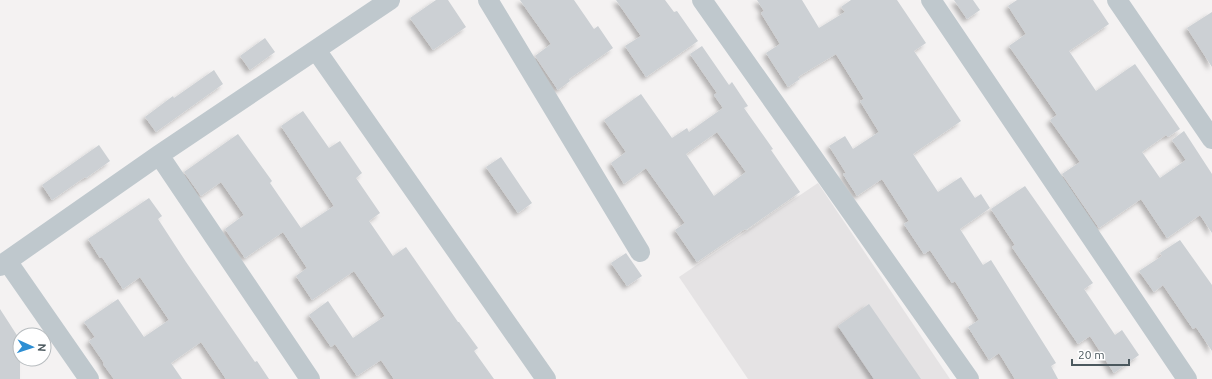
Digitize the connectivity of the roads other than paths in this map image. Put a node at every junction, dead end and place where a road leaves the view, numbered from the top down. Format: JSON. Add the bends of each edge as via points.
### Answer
{"nodes":[{"id":1,"x":390,"y":0,"type":"edge"},
{"id":2,"x":488,"y":0,"type":"edge"},
{"id":3,"x":702,"y":0,"type":"edge"},
{"id":4,"x":931,"y":0,"type":"edge"},
{"id":5,"x":1117,"y":0,"type":"edge"},
{"id":6,"x":316,"y":50,"type":"junction"},
{"id":7,"x":1212,"y":139,"type":"edge"},
{"id":8,"x":159,"y":155,"type":"junction"},
{"id":9,"x":640,"y":252,"type":"dead end"},
{"id":10,"x":4,"y":264,"type":"edge"},
{"id":11,"x":89,"y":379,"type":"edge"},
{"id":12,"x":310,"y":379,"type":"edge"},
{"id":13,"x":546,"y":379,"type":"edge"},
{"id":14,"x":969,"y":379,"type":"edge"},
{"id":15,"x":1187,"y":379,"type":"edge"}],
"edges":[{"from":1,"to":6,"type":"street"},
{"from":2,"to":9,"type":"street"},
{"from":3,"to":14,"type":"street"},
{"from":4,"to":15,"type":"street"},
{"from":5,"to":7,"type":"street"},
{"from":6,"to":8,"type":"street"},
{"from":6,"to":13,"type":"street"},
{"from":8,"to":10,"type":"street"},
{"from":8,"to":12,"type":"street"},
{"from":10,"to":11,"type":"street"}]}
